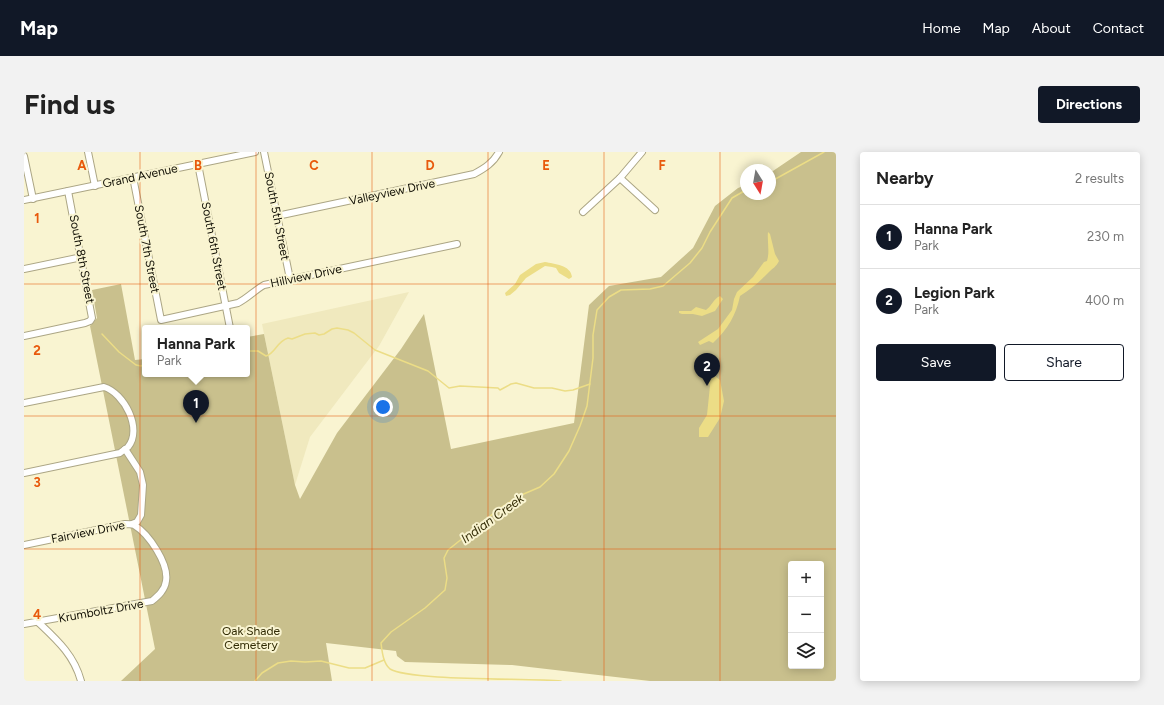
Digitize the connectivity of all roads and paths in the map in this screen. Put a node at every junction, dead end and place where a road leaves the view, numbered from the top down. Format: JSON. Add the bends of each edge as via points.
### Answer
{"nodes":[{"id":1,"x":88,"y":152,"type":"edge"},
{"id":2,"x":255,"y":152,"type":"edge"},
{"id":3,"x":264,"y":152,"type":"edge"},
{"id":4,"x":499,"y":152,"type":"edge"},
{"id":5,"x":642,"y":152,"type":"edge"},
{"id":6,"x":24,"y":156,"type":"edge"},
{"id":7,"x":198,"y":164,"type":"junction"},
{"id":8,"x":133,"y":177,"type":"junction"},
{"id":9,"x":620,"y":178,"type":"junction"},
{"id":10,"x":94,"y":186,"type":"junction"},
{"id":11,"x":68,"y":191,"type":"junction"},
{"id":12,"x":33,"y":199,"type":"junction"},
{"id":13,"x":24,"y":200,"type":"edge"},
{"id":14,"x":655,"y":210,"type":"dead end"},
{"id":15,"x":583,"y":212,"type":"dead end"},
{"id":16,"x":277,"y":216,"type":"junction"},
{"id":17,"x":457,"y":244,"type":"dead end"},
{"id":18,"x":82,"y":258,"type":"junction"},
{"id":19,"x":24,"y":269,"type":"edge"},
{"id":20,"x":290,"y":279,"type":"junction"},
{"id":21,"x":226,"y":306,"type":"junction"},
{"id":22,"x":161,"y":320,"type":"joint"},
{"id":23,"x":229,"y":325,"type":"edge"},
{"id":24,"x":24,"y":336,"type":"edge"},
{"id":25,"x":24,"y":403,"type":"edge"},
{"id":26,"x":125,"y":449,"type":"junction"},
{"id":27,"x":24,"y":473,"type":"edge"},
{"id":28,"x":132,"y":524,"type":"junction"},
{"id":29,"x":24,"y":545,"type":"edge"},
{"id":30,"x":160,"y":557,"type":"joint"},
{"id":31,"x":38,"y":622,"type":"junction"},
{"id":32,"x":24,"y":624,"type":"edge"},
{"id":33,"x":81,"y":681,"type":"edge"}],
"edges":[{"from":1,"to":10,"type":"street"},
{"from":2,"to":7,"type":"street","name":"Grand Avenue"},
{"from":3,"to":16,"type":"street","name":"South 5th Street"},
{"from":4,"to":16,"type":"street","name":"Valleyview Drive","via":[[494,161],[474,174]]},
{"from":5,"to":9,"type":"street"},
{"from":6,"to":12,"type":"street"},
{"from":7,"to":8,"type":"street","name":"Grand Avenue"},
{"from":7,"to":21,"type":"street","name":"South 6th Street"},
{"from":8,"to":10,"type":"street","name":"Grand Avenue"},
{"from":8,"to":22,"type":"street","name":"South 7th Street"},
{"from":9,"to":14,"type":"street"},
{"from":9,"to":15,"type":"street"},
{"from":10,"to":11,"type":"street","name":"Grand Avenue"},
{"from":11,"to":12,"type":"street","name":"Grand Avenue"},
{"from":11,"to":18,"type":"street","name":"South 8th Street"},
{"from":12,"to":13,"type":"street","name":"Grand Avenue"},
{"from":16,"to":20,"type":"street","name":"South 5th Street"},
{"from":17,"to":20,"type":"street","name":"Hillview Drive"},
{"from":18,"to":19,"type":"street"},
{"from":18,"to":24,"type":"street","name":"South 8th Street","via":[[92,312],[90,321]]},
{"from":20,"to":21,"type":"street","name":"Hillview Drive","via":[[264,285],[238,303]]},
{"from":21,"to":22,"type":"street","name":"Hillview Drive"},
{"from":21,"to":23,"type":"street","name":"South 6th Street"},
{"from":25,"to":26,"type":"street","via":[[104,387],[123,401],[131,418],[133,434]]},
{"from":26,"to":27,"type":"street","via":[[120,453]]},
{"from":26,"to":28,"type":"street","via":[[140,472],[143,485],[141,515],[137,522]]},
{"from":28,"to":29,"type":"street","name":"Fairview Drive"},
{"from":28,"to":30,"type":"street","name":"Fairview Drive","via":[[145,535]]},
{"from":30,"to":31,"type":"street","name":"Krumboltz Drive","via":[[166,571],[166,581],[152,601]]},
{"from":31,"to":32,"type":"street","name":"Krumboltz Drive"},
{"from":31,"to":33,"type":"street","via":[[74,661]]}]}
